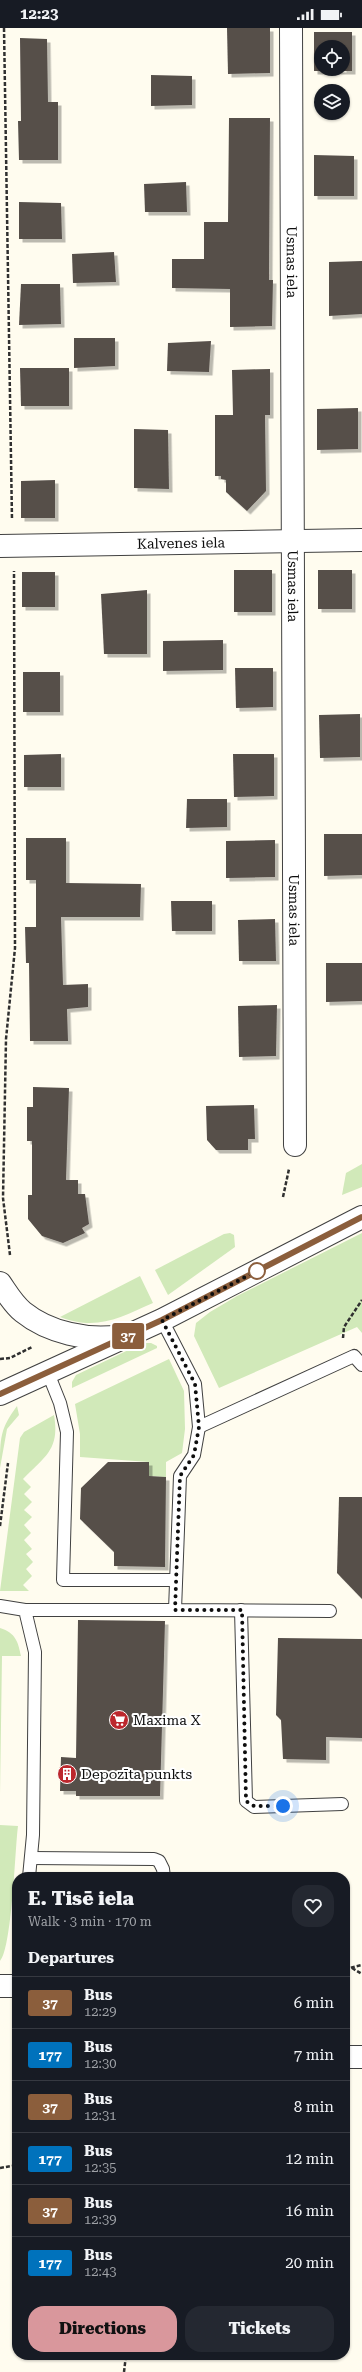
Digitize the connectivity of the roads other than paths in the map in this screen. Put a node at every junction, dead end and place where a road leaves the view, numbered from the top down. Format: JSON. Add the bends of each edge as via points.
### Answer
{"nodes":[{"id":1,"x":291,"y":28,"type":"edge"},
{"id":2,"x":362,"y":540,"type":"edge"},
{"id":3,"x":294,"y":541,"type":"junction"},
{"id":4,"x":0,"y":546,"type":"edge"},
{"id":5,"x":295,"y":1145,"type":"dead end"},
{"id":6,"x":362,"y":1217,"type":"edge"},
{"id":7,"x":0,"y":1283,"type":"edge"},
{"id":8,"x":162,"y":1320,"type":"junction"},
{"id":9,"x":133,"y":1334,"type":"junction"},
{"id":10,"x":362,"y":1365,"type":"edge"},
{"id":11,"x":48,"y":1374,"type":"junction"},
{"id":12,"x":0,"y":1394,"type":"edge"},
{"id":13,"x":199,"y":1427,"type":"junction"},
{"id":14,"x":176,"y":1580,"type":"junction"},
{"id":15,"x":0,"y":1606,"type":"edge"},
{"id":16,"x":25,"y":1610,"type":"junction"},
{"id":17,"x":175,"y":1610,"type":"junction"},
{"id":18,"x":242,"y":1610,"type":"junction"},
{"id":19,"x":330,"y":1611,"type":"dead end"},
{"id":20,"x":342,"y":1804,"type":"dead end"},
{"id":21,"x":31,"y":1858,"type":"junction"},
{"id":22,"x":30,"y":1872,"type":"edge"},
{"id":23,"x":163,"y":1872,"type":"edge"},
{"id":24,"x":0,"y":1986,"type":"edge"},
{"id":25,"x":12,"y":1986,"type":"edge"},
{"id":26,"x":350,"y":2057,"type":"edge"},
{"id":27,"x":362,"y":2057,"type":"edge"}],
"edges":[{"from":1,"to":3,"type":"street","name":"Usmas iela"},
{"from":2,"to":3,"type":"street","name":"Kalvenes iela"},
{"from":3,"to":4,"type":"street","name":"Kalvenes iela"},
{"from":3,"to":5,"type":"street","name":"Usmas iela"},
{"from":6,"to":8,"type":"street"},
{"from":7,"to":9,"type":"street","via":[[23,1312],[45,1326],[80,1336],[112,1337]]},
{"from":8,"to":9,"type":"street"},
{"from":8,"to":13,"type":"lane","via":[[195,1384]]},
{"from":9,"to":11,"type":"street"},
{"from":10,"to":13,"type":"lane","via":[[354,1356]]},
{"from":11,"to":12,"type":"street"},
{"from":11,"to":14,"type":"lane","via":[[60,1403],[67,1432],[63,1580]]},
{"from":13,"to":14,"type":"lane","via":[[194,1455],[180,1476]]},
{"from":14,"to":17,"type":"lane"},
{"from":15,"to":16,"type":"lane"},
{"from":16,"to":17,"type":"lane"},
{"from":16,"to":21,"type":"lane","via":[[35,1652]]},
{"from":17,"to":18,"type":"lane"},
{"from":18,"to":19,"type":"lane"},
{"from":18,"to":20,"type":"lane","via":[[246,1801],[254,1806]]},
{"from":21,"to":22,"type":"lane"},
{"from":21,"to":23,"type":"lane","via":[[154,1859],[159,1861]]},
{"from":24,"to":25,"type":"street"},
{"from":26,"to":27,"type":"street"}]}
